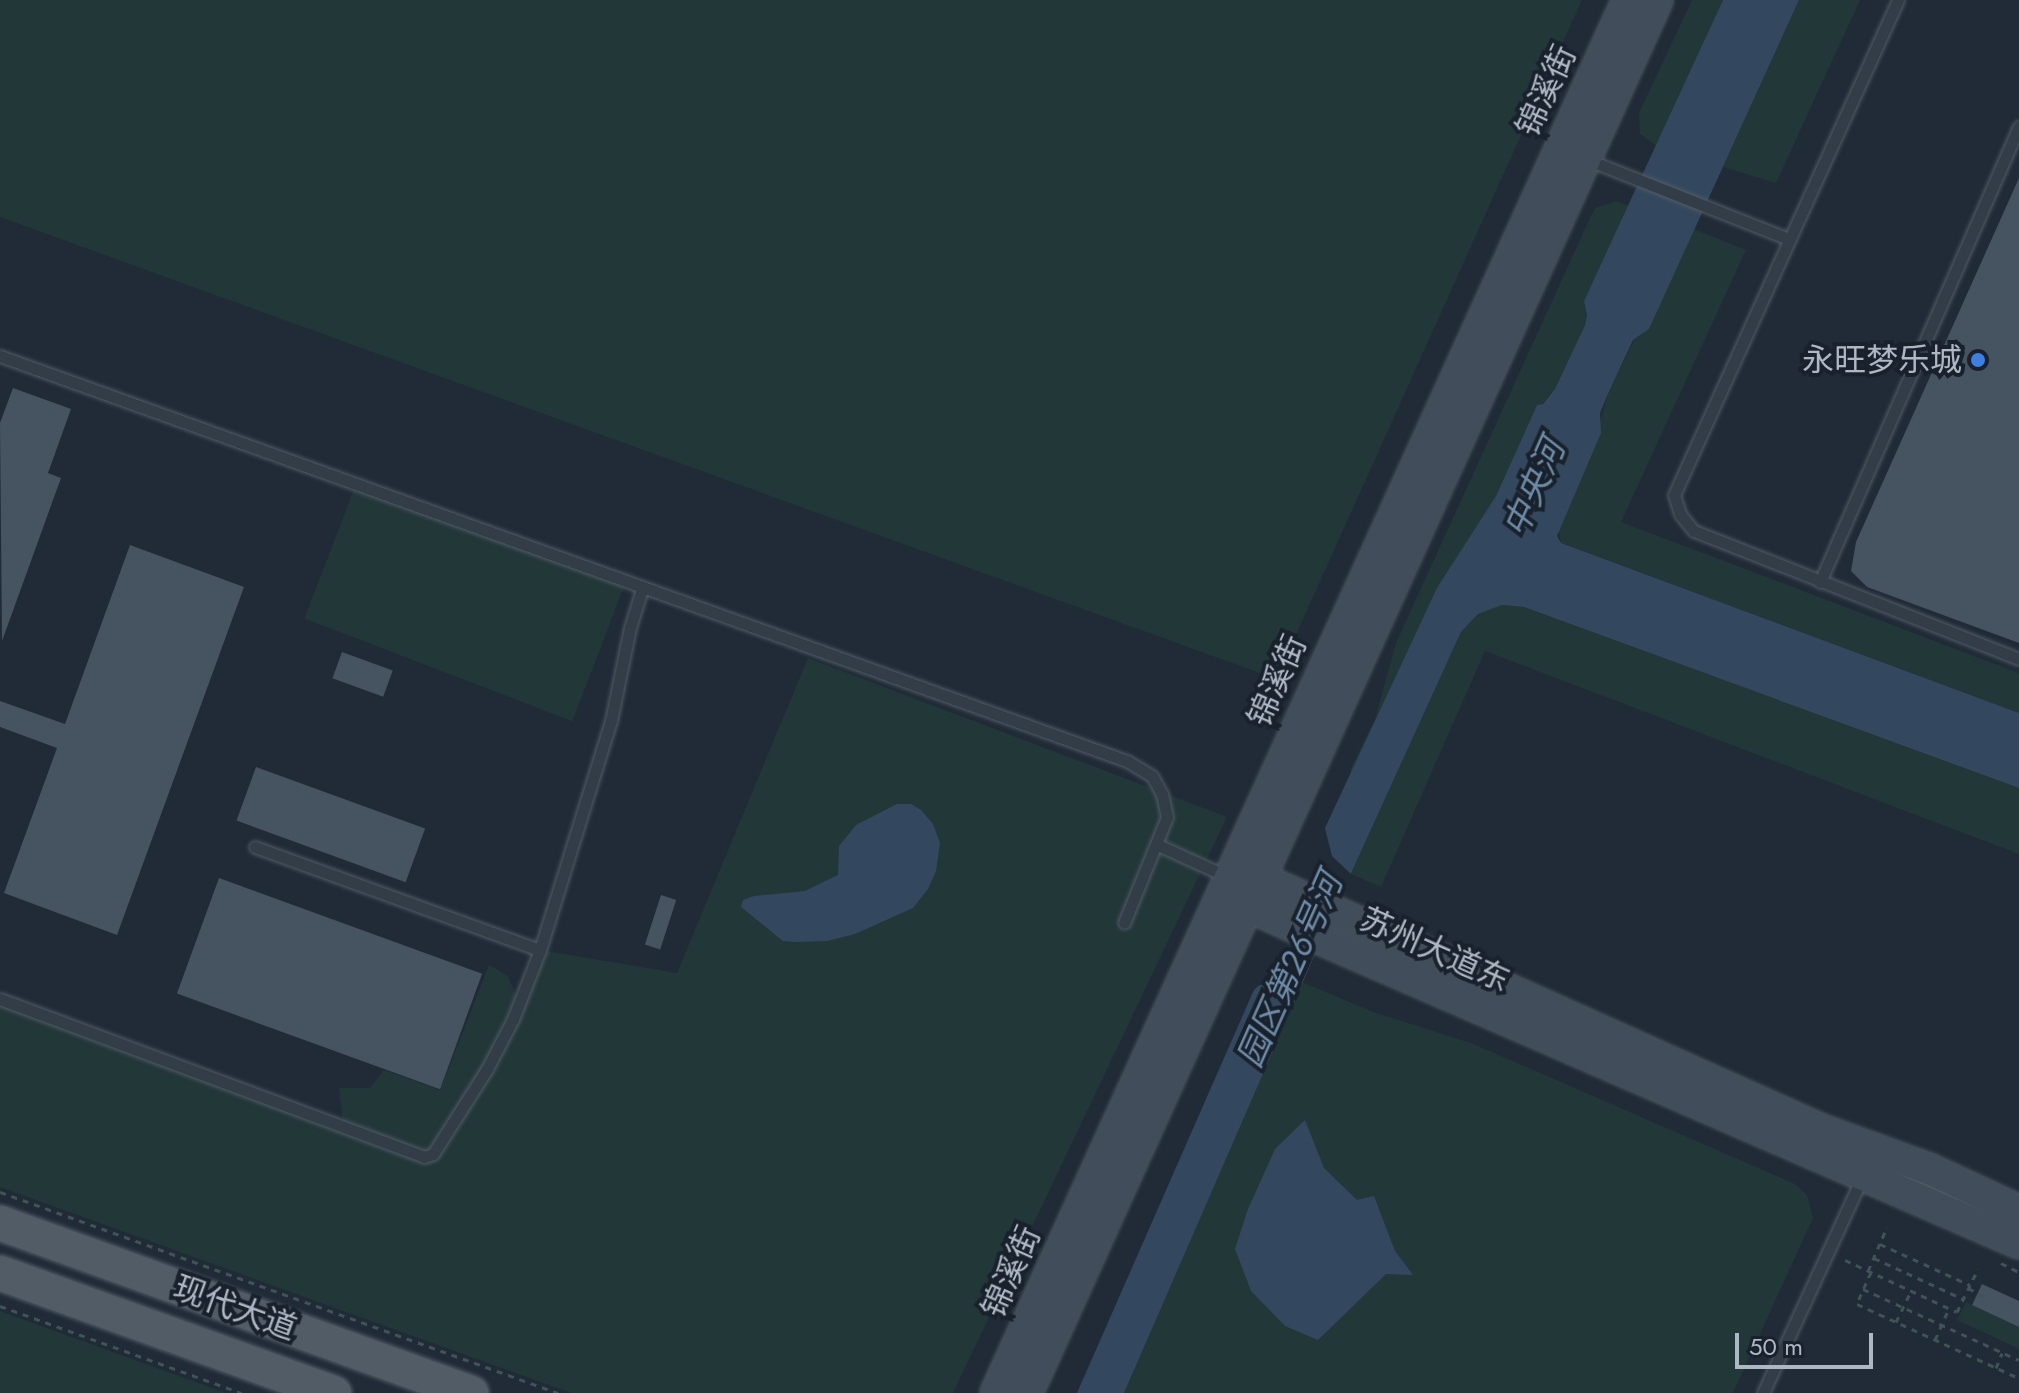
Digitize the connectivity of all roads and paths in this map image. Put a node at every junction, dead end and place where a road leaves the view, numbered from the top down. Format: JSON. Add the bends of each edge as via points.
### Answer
{"nodes":[{"id":1,"x":1628,"y":0,"type":"edge"},
{"id":2,"x":1657,"y":0,"type":"edge"},
{"id":3,"x":1898,"y":0,"type":"edge"},
{"id":4,"x":2019,"y":127,"type":"edge"},
{"id":5,"x":1565,"y":150,"type":"junction"},
{"id":6,"x":1789,"y":239,"type":"junction"},
{"id":7,"x":0,"y":356,"type":"edge"},
{"id":8,"x":1820,"y":582,"type":"junction"},
{"id":9,"x":642,"y":589,"type":"junction"},
{"id":10,"x":2019,"y":659,"type":"edge"},
{"id":11,"x":1158,"y":845,"type":"junction"},
{"id":12,"x":255,"y":847,"type":"dead end"},
{"id":13,"x":1244,"y":886,"type":"junction"},
{"id":14,"x":1124,"y":923,"type":"dead end"},
{"id":15,"x":540,"y":950,"type":"junction"},
{"id":16,"x":0,"y":999,"type":"edge"},
{"id":17,"x":1869,"y":1163,"type":"junction"},
{"id":18,"x":0,"y":1192,"type":"edge"},
{"id":19,"x":2019,"y":1211,"type":"edge"},
{"id":20,"x":0,"y":1223,"type":"edge"},
{"id":21,"x":1887,"y":1227,"type":"dead end"},
{"id":22,"x":2019,"y":1243,"type":"edge"},
{"id":23,"x":1880,"y":1244,"type":"junction"},
{"id":24,"x":1874,"y":1258,"type":"junction"},
{"id":25,"x":1845,"y":1260,"type":"dead end"},
{"id":26,"x":1978,"y":1269,"type":"dead end"},
{"id":27,"x":1870,"y":1272,"type":"junction"},
{"id":28,"x":0,"y":1273,"type":"edge"},
{"id":29,"x":1969,"y":1287,"type":"junction"},
{"id":30,"x":1863,"y":1289,"type":"junction"},
{"id":31,"x":1911,"y":1291,"type":"junction"},
{"id":32,"x":1986,"y":1297,"type":"dead end"},
{"id":33,"x":1963,"y":1299,"type":"junction"},
{"id":34,"x":0,"y":1306,"type":"edge"},
{"id":35,"x":1903,"y":1307,"type":"junction"},
{"id":36,"x":1949,"y":1309,"type":"junction"},
{"id":37,"x":1896,"y":1322,"type":"junction"},
{"id":38,"x":1942,"y":1325,"type":"junction"},
{"id":39,"x":1935,"y":1340,"type":"junction"},
{"id":40,"x":2003,"y":1352,"type":"junction"},
{"id":41,"x":2019,"y":1360,"type":"edge"},
{"id":42,"x":1996,"y":1368,"type":"junction"},
{"id":43,"x":2019,"y":1378,"type":"edge"},
{"id":44,"x":242,"y":1393,"type":"edge"},
{"id":45,"x":334,"y":1393,"type":"edge"},
{"id":46,"x":471,"y":1393,"type":"edge"},
{"id":47,"x":558,"y":1393,"type":"edge"},
{"id":48,"x":996,"y":1393,"type":"edge"},
{"id":49,"x":1027,"y":1393,"type":"edge"},
{"id":50,"x":1763,"y":1393,"type":"edge"}],
"edges":[{"from":1,"to":5,"type":"main road","name":"锦溪街"},
{"from":2,"to":5,"type":"main road","name":"锦溪街"},
{"from":3,"to":6,"type":"lane"},
{"from":4,"to":8,"type":"lane"},
{"from":5,"to":6,"type":"lane"},
{"from":5,"to":13,"type":"main road","name":"锦溪街"},
{"from":6,"to":8,"type":"lane","via":[[1674,495],[1694,531]]},
{"from":7,"to":9,"type":"lane"},
{"from":8,"to":10,"type":"lane"},
{"from":9,"to":11,"type":"lane","via":[[1127,761],[1152,776],[1162,794],[1167,817]]},
{"from":9,"to":15,"type":"lane","via":[[607,735]]},
{"from":11,"to":13,"type":"lane"},
{"from":11,"to":14,"type":"lane"},
{"from":12,"to":15,"type":"lane"},
{"from":13,"to":17,"type":"main road","name":"苏州大道东"},
{"from":13,"to":48,"type":"main road","name":"锦溪街"},
{"from":13,"to":49,"type":"main road","name":"锦溪街"},
{"from":15,"to":16,"type":"lane","via":[[487,1069],[441,1147],[424,1157]]},
{"from":17,"to":19,"type":"main road","name":"苏州大道东","via":[[1929,1169]]},
{"from":17,"to":22,"type":"main road","name":"苏州大道东"},
{"from":17,"to":50,"type":"lane"},
{"from":18,"to":47,"type":"path"},
{"from":20,"to":46,"type":"main road","name":"现代大道"},
{"from":21,"to":23,"type":"path"},
{"from":23,"to":24,"type":"path"},
{"from":23,"to":29,"type":"path"},
{"from":24,"to":27,"type":"path"},
{"from":24,"to":33,"type":"path"},
{"from":25,"to":27,"type":"path"},
{"from":26,"to":29,"type":"path"},
{"from":27,"to":30,"type":"path"},
{"from":27,"to":31,"type":"path"},
{"from":28,"to":45,"type":"main road","name":"现代大道"},
{"from":29,"to":32,"type":"path"},
{"from":29,"to":33,"type":"path"},
{"from":30,"to":35,"type":"path"},
{"from":30,"to":37,"type":"path","via":[[1857,1304]]},
{"from":31,"to":35,"type":"path"},
{"from":31,"to":36,"type":"path"},
{"from":33,"to":36,"type":"path","via":[[1957,1312]]},
{"from":34,"to":44,"type":"path"},
{"from":35,"to":37,"type":"path"},
{"from":35,"to":38,"type":"path"},
{"from":36,"to":38,"type":"path"},
{"from":37,"to":39,"type":"path"},
{"from":38,"to":39,"type":"path"},
{"from":38,"to":40,"type":"path"},
{"from":39,"to":42,"type":"path"},
{"from":40,"to":41,"type":"path"},
{"from":40,"to":42,"type":"path"},
{"from":42,"to":43,"type":"path"}]}
